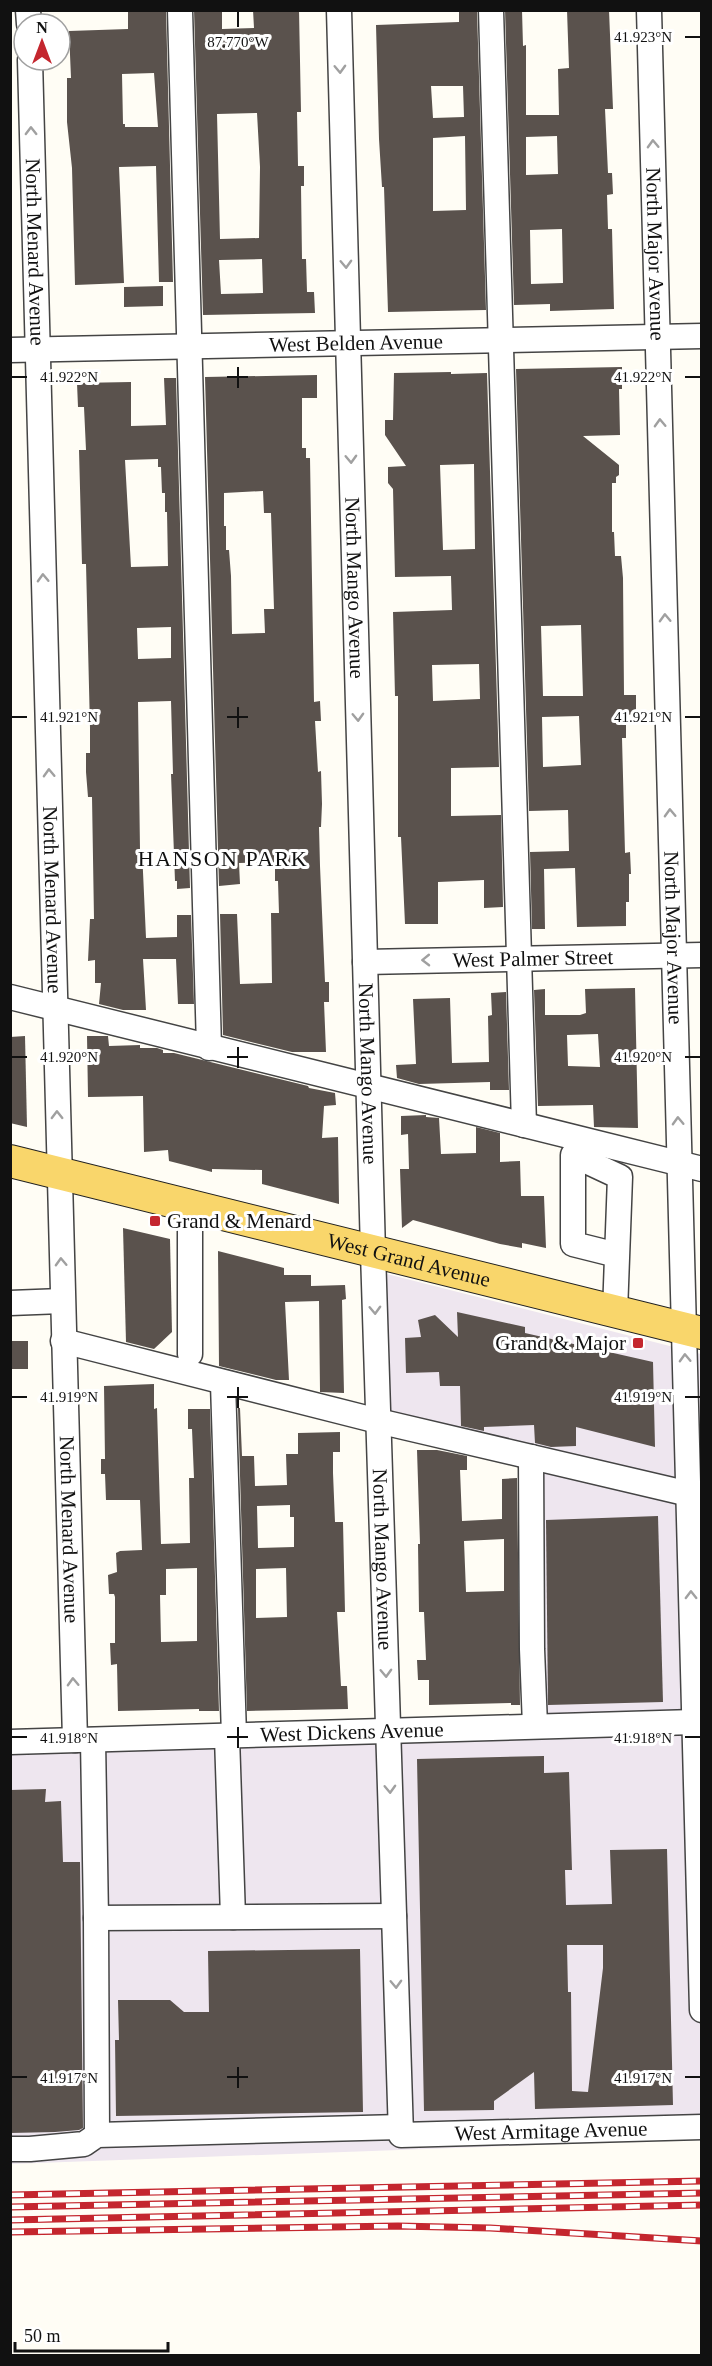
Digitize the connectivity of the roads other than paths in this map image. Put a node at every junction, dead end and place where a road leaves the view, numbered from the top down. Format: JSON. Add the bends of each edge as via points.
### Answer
{"nodes":[{"id":1,"x":180,"y":10,"type":"edge"},
{"id":2,"x":339,"y":10,"type":"edge"},
{"id":3,"x":491,"y":10,"type":"edge"},
{"id":4,"x":649,"y":10,"type":"edge"},
{"id":5,"x":30,"y":72,"type":"edge"},
{"id":6,"x":702,"y":336,"type":"edge"},
{"id":7,"x":658,"y":337,"type":"junction"},
{"id":8,"x":502,"y":340,"type":"junction"},
{"id":9,"x":348,"y":343,"type":"junction"},
{"id":10,"x":190,"y":346,"type":"junction"},
{"id":11,"x":10,"y":350,"type":"edge"},
{"id":12,"x":37,"y":350,"type":"junction"},
{"id":13,"x":674,"y":955,"type":"junction"},
{"id":14,"x":702,"y":955,"type":"edge"},
{"id":15,"x":520,"y":958,"type":"junction"},
{"id":16,"x":365,"y":962,"type":"junction"},
{"id":17,"x":10,"y":997,"type":"edge"},
{"id":18,"x":55,"y":1008,"type":"junction"},
{"id":19,"x":209,"y":1048,"type":"junction"},
{"id":20,"x":368,"y":1086,"type":"junction"},
{"id":21,"x":524,"y":1125,"type":"junction"},
{"id":22,"x":10,"y":1161,"type":"edge"},
{"id":23,"x":691,"y":1167,"type":"edge"},
{"id":24,"x":58,"y":1173,"type":"junction"},
{"id":25,"x":190,"y":1206,"type":"junction"},
{"id":26,"x":373,"y":1252,"type":"junction"},
{"id":27,"x":617,"y":1255,"type":"dead end"},
{"id":28,"x":62,"y":1301,"type":"junction"},
{"id":29,"x":10,"y":1303,"type":"edge"},
{"id":30,"x":615,"y":1312,"type":"junction"},
{"id":31,"x":693,"y":1331,"type":"edge"},
{"id":32,"x":63,"y":1341,"type":"junction"},
{"id":33,"x":190,"y":1354,"type":"dead end"},
{"id":34,"x":222,"y":1383,"type":"junction"},
{"id":35,"x":378,"y":1421,"type":"junction"},
{"id":36,"x":531,"y":1457,"type":"junction"},
{"id":37,"x":695,"y":1495,"type":"edge"},
{"id":38,"x":694,"y":1722,"type":"junction"},
{"id":39,"x":536,"y":1726,"type":"junction"},
{"id":40,"x":388,"y":1731,"type":"junction"},
{"id":41,"x":231,"y":1736,"type":"junction"},
{"id":42,"x":84,"y":1740,"type":"junction"},
{"id":43,"x":10,"y":1742,"type":"edge"},
{"id":44,"x":394,"y":1916,"type":"junction"},
{"id":45,"x":233,"y":1917,"type":"junction"},
{"id":46,"x":96,"y":1918,"type":"junction"},
{"id":47,"x":702,"y":2010,"type":"edge"},
{"id":48,"x":702,"y":2127,"type":"edge"},
{"id":49,"x":401,"y":2131,"type":"junction"},
{"id":50,"x":97,"y":2135,"type":"junction"},
{"id":51,"x":10,"y":2149,"type":"edge"}],
"edges":[{"from":1,"to":10,"type":"street"},
{"from":2,"to":9,"type":"street","name":"North Mango Avenue","one_way":true},
{"from":3,"to":8,"type":"street"},
{"from":7,"to":4,"type":"street","name":"North Major Avenue","one_way":true},
{"from":12,"to":5,"type":"street","name":"North Menard Avenue","one_way":true},
{"from":6,"to":7,"type":"street","name":"West Belden Avenue"},
{"from":7,"to":8,"type":"street","name":"West Belden Avenue"},
{"from":13,"to":7,"type":"street","name":"North Major Avenue","one_way":true},
{"from":8,"to":9,"type":"street","name":"West Belden Avenue"},
{"from":8,"to":15,"type":"street"},
{"from":9,"to":10,"type":"street","name":"West Belden Avenue"},
{"from":9,"to":16,"type":"street","name":"North Mango Avenue","one_way":true},
{"from":10,"to":12,"type":"street","name":"West Belden Avenue"},
{"from":10,"to":19,"type":"street"},
{"from":11,"to":12,"type":"street","name":"West Belden Avenue"},
{"from":18,"to":12,"type":"street","name":"North Menard Avenue","one_way":true},
{"from":13,"to":14,"type":"street","name":"West Palmer Street"},
{"from":13,"to":15,"type":"street","name":"West Palmer Street"},
{"from":23,"to":13,"type":"street","name":"North Major Avenue","one_way":true},
{"from":15,"to":16,"type":"street","name":"West Palmer Street","one_way":true},
{"from":15,"to":21,"type":"street"},
{"from":16,"to":20,"type":"street","name":"North Mango Avenue"},
{"from":17,"to":18,"type":"street"},
{"from":18,"to":19,"type":"street"},
{"from":24,"to":18,"type":"street","name":"North Menard Avenue","one_way":true},
{"from":19,"to":20,"type":"street"},
{"from":20,"to":21,"type":"street"},
{"from":20,"to":26,"type":"street","name":"North Mango Avenue"},
{"from":21,"to":23,"type":"street"},
{"from":22,"to":24,"type":"main road","name":"West Grand Avenue"},
{"from":23,"to":31,"type":"street","name":"North Major Avenue"},
{"from":24,"to":25,"type":"main road","name":"West Grand Avenue"},
{"from":28,"to":24,"type":"street","name":"North Menard Avenue","one_way":true},
{"from":25,"to":26,"type":"main road","name":"West Grand Avenue"},
{"from":25,"to":33,"type":"street"},
{"from":26,"to":30,"type":"main road","name":"West Grand Avenue"},
{"from":26,"to":35,"type":"street","name":"North Mango Avenue","one_way":true},
{"from":27,"to":30,"type":"street"},
{"from":28,"to":29,"type":"street"},
{"from":28,"to":32,"type":"street","name":"North Menard Avenue"},
{"from":30,"to":31,"type":"main road","name":"West Grand Avenue"},
{"from":37,"to":31,"type":"street","name":"North Major Avenue","one_way":true},
{"from":32,"to":34,"type":"street"},
{"from":42,"to":32,"type":"street","name":"North Menard Avenue","one_way":true},
{"from":34,"to":35,"type":"street"},
{"from":34,"to":41,"type":"street"},
{"from":35,"to":36,"type":"street"},
{"from":35,"to":40,"type":"street","name":"North Mango Avenue","one_way":true},
{"from":36,"to":37,"type":"street"},
{"from":36,"to":39,"type":"street"},
{"from":38,"to":37,"type":"street","name":"North Major Avenue","one_way":true},
{"from":38,"to":39,"type":"street","name":"West Dickens Avenue"},
{"from":38,"to":47,"type":"street","name":"North Major Avenue"},
{"from":39,"to":40,"type":"street","name":"West Dickens Avenue"},
{"from":40,"to":41,"type":"street","name":"West Dickens Avenue"},
{"from":40,"to":44,"type":"street","name":"North Mango Avenue","one_way":true},
{"from":41,"to":42,"type":"street","name":"West Dickens Avenue"},
{"from":41,"to":45,"type":"street"},
{"from":42,"to":43,"type":"street","name":"West Dickens Avenue"},
{"from":42,"to":46,"type":"street","name":"North Menard Avenue"},
{"from":44,"to":45,"type":"street"},
{"from":44,"to":49,"type":"street","name":"North Mango Avenue","one_way":true},
{"from":45,"to":46,"type":"street"},
{"from":46,"to":50,"type":"street","name":"North Menard Avenue"},
{"from":48,"to":49,"type":"street","name":"West Armitage Avenue"},
{"from":49,"to":50,"type":"street","name":"West Armitage Avenue"},
{"from":50,"to":51,"type":"street","name":"West Armitage Avenue","via":[[84,2144]]}]}
